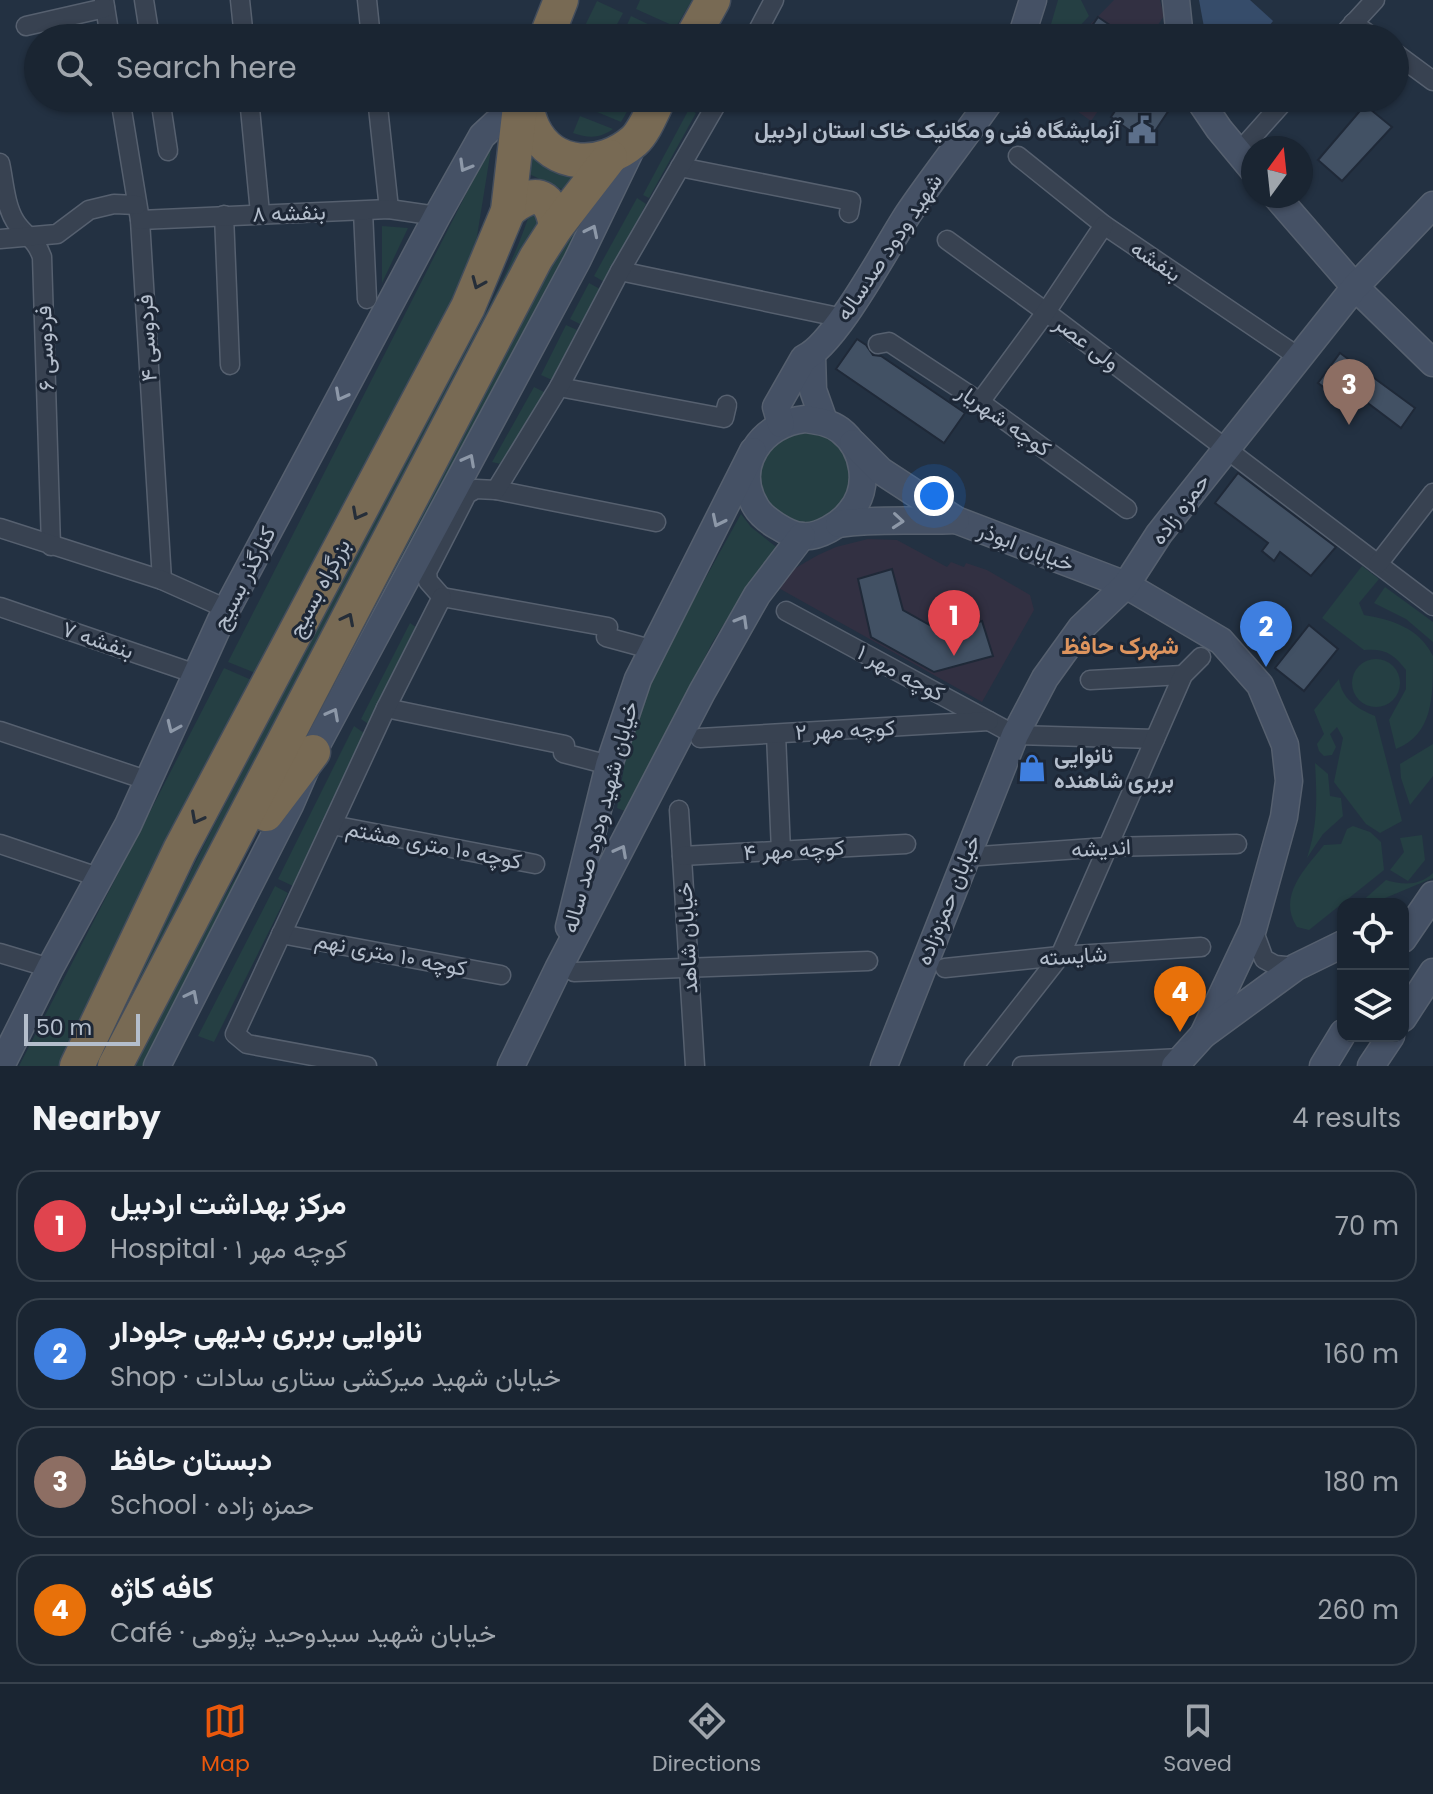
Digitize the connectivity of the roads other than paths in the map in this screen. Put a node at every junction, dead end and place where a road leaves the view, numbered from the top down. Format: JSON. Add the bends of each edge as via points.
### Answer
{"nodes":[{"id":1,"x":144,"y":0,"type":"edge"},
{"id":2,"x":240,"y":0,"type":"edge"},
{"id":3,"x":367,"y":0,"type":"edge"},
{"id":4,"x":561,"y":0,"type":"edge"},
{"id":5,"x":713,"y":0,"type":"edge"},
{"id":6,"x":774,"y":0,"type":"edge"},
{"id":7,"x":1033,"y":0,"type":"edge"},
{"id":8,"x":1176,"y":0,"type":"edge"},
{"id":9,"x":1375,"y":0,"type":"edge"},
{"id":10,"x":105,"y":4,"type":"edge"},
{"id":11,"x":1353,"y":23,"type":"edge"},
{"id":12,"x":33,"y":24,"type":"edge"},
{"id":13,"x":108,"y":24,"type":"edge"},
{"id":14,"x":148,"y":24,"type":"edge"},
{"id":15,"x":243,"y":24,"type":"edge"},
{"id":16,"x":370,"y":24,"type":"edge"},
{"id":17,"x":552,"y":24,"type":"edge"},
{"id":18,"x":700,"y":24,"type":"edge"},
{"id":19,"x":761,"y":24,"type":"edge"},
{"id":20,"x":1025,"y":24,"type":"edge"},
{"id":21,"x":1179,"y":24,"type":"edge"},
{"id":22,"x":1409,"y":63,"type":"edge"},
{"id":23,"x":1433,"y":81,"type":"edge"},
{"id":24,"x":122,"y":112,"type":"edge"},
{"id":25,"x":162,"y":112,"type":"edge"},
{"id":26,"x":250,"y":112,"type":"edge"},
{"id":27,"x":379,"y":112,"type":"edge"},
{"id":28,"x":512,"y":112,"type":"edge"},
{"id":29,"x":520,"y":112,"type":"edge"},
{"id":30,"x":524,"y":112,"type":"edge"},
{"id":31,"x":649,"y":112,"type":"edge"},
{"id":32,"x":712,"y":112,"type":"edge"},
{"id":33,"x":982,"y":112,"type":"edge"},
{"id":34,"x":1209,"y":112,"type":"edge"},
{"id":35,"x":1278,"y":112,"type":"edge"},
{"id":36,"x":1262,"y":136,"type":"edge"},
{"id":37,"x":623,"y":148,"type":"junction"},
{"id":38,"x":168,"y":151,"type":"dead end"},
{"id":39,"x":1241,"y":154,"type":"edge"},
{"id":40,"x":1018,"y":156,"type":"dead end"},
{"id":41,"x":0,"y":163,"type":"edge"},
{"id":42,"x":680,"y":167,"type":"junction"},
{"id":43,"x":1433,"y":205,"type":"edge"},
{"id":44,"x":1286,"y":208,"type":"edge"},
{"id":45,"x":389,"y":209,"type":"junction"},
{"id":46,"x":363,"y":211,"type":"junction"},
{"id":47,"x":508,"y":211,"type":"junction"},
{"id":48,"x":139,"y":212,"type":"junction"},
{"id":49,"x":260,"y":213,"type":"junction"},
{"id":50,"x":849,"y":213,"type":"dead end"},
{"id":51,"x":224,"y":215,"type":"junction"},
{"id":52,"x":437,"y":216,"type":"junction"},
{"id":53,"x":1104,"y":225,"type":"junction"},
{"id":54,"x":556,"y":227,"type":"junction"},
{"id":55,"x":29,"y":234,"type":"junction"},
{"id":56,"x":0,"y":239,"type":"edge"},
{"id":57,"x":947,"y":240,"type":"dead end"},
{"id":58,"x":620,"y":271,"type":"junction"},
{"id":59,"x":1355,"y":287,"type":"junction"},
{"id":60,"x":367,"y":299,"type":"dead end"},
{"id":61,"x":1046,"y":312,"type":"junction"},
{"id":62,"x":843,"y":318,"type":"junction"},
{"id":63,"x":878,"y":344,"type":"dead end"},
{"id":64,"x":812,"y":355,"type":"junction"},
{"id":65,"x":1300,"y":358,"type":"junction"},
{"id":66,"x":1433,"y":363,"type":"edge"},
{"id":67,"x":230,"y":365,"type":"dead end"},
{"id":68,"x":559,"y":387,"type":"junction"},
{"id":69,"x":980,"y":402,"type":"junction"},
{"id":70,"x":727,"y":405,"type":"dead end"},
{"id":71,"x":824,"y":421,"type":"junction"},
{"id":72,"x":781,"y":424,"type":"junction"},
{"id":73,"x":853,"y":443,"type":"junction"},
{"id":74,"x":1226,"y":449,"type":"junction"},
{"id":75,"x":753,"y":451,"type":"junction"},
{"id":76,"x":496,"y":490,"type":"junction"},
{"id":77,"x":1433,"y":493,"type":"edge"},
{"id":78,"x":1127,"y":509,"type":"dead end"},
{"id":79,"x":956,"y":520,"type":"junction"},
{"id":80,"x":656,"y":522,"type":"dead end"},
{"id":81,"x":839,"y":524,"type":"junction"},
{"id":82,"x":0,"y":528,"type":"edge"},
{"id":83,"x":802,"y":536,"type":"junction"},
{"id":84,"x":51,"y":546,"type":"junction"},
{"id":85,"x":1378,"y":564,"type":"junction"},
{"id":86,"x":162,"y":580,"type":"junction"},
{"id":87,"x":1126,"y":585,"type":"junction"},
{"id":88,"x":442,"y":597,"type":"junction"},
{"id":89,"x":1433,"y":606,"type":"edge"},
{"id":90,"x":0,"y":607,"type":"edge"},
{"id":91,"x":227,"y":609,"type":"junction"},
{"id":92,"x":786,"y":611,"type":"dead end"},
{"id":93,"x":654,"y":650,"type":"junction"},
{"id":94,"x":1201,"y":657,"type":"dead end"},
{"id":95,"x":196,"y":674,"type":"junction"},
{"id":96,"x":1183,"y":675,"type":"junction"},
{"id":97,"x":1090,"y":680,"type":"dead end"},
{"id":98,"x":386,"y":708,"type":"junction"},
{"id":99,"x":989,"y":721,"type":"junction"},
{"id":100,"x":0,"y":731,"type":"edge"},
{"id":101,"x":776,"y":734,"type":"junction"},
{"id":102,"x":1015,"y":735,"type":"junction"},
{"id":103,"x":700,"y":738,"type":"dead end"},
{"id":104,"x":1155,"y":739,"type":"junction"},
{"id":105,"x":313,"y":752,"type":"junction"},
{"id":106,"x":609,"y":765,"type":"junction"},
{"id":107,"x":149,"y":781,"type":"junction"},
{"id":108,"x":679,"y":810,"type":"dead end"},
{"id":109,"x":332,"y":825,"type":"junction"},
{"id":110,"x":0,"y":844,"type":"edge"},
{"id":111,"x":906,"y":844,"type":"dead end"},
{"id":112,"x":1237,"y":844,"type":"dead end"},
{"id":113,"x":1107,"y":847,"type":"junction"},
{"id":114,"x":781,"y":851,"type":"junction"},
{"id":115,"x":682,"y":856,"type":"junction"},
{"id":116,"x":966,"y":857,"type":"junction"},
{"id":117,"x":535,"y":864,"type":"dead end"},
{"id":118,"x":98,"y":877,"type":"junction"},
{"id":119,"x":1424,"y":906,"type":"edge"},
{"id":120,"x":1253,"y":929,"type":"junction"},
{"id":121,"x":1409,"y":930,"type":"edge"},
{"id":122,"x":281,"y":934,"type":"junction"},
{"id":123,"x":1201,"y":947,"type":"dead end"},
{"id":124,"x":1337,"y":947,"type":"edge"},
{"id":125,"x":0,"y":953,"type":"edge"},
{"id":126,"x":1060,"y":956,"type":"junction"},
{"id":127,"x":868,"y":961,"type":"dead end"},
{"id":128,"x":1296,"y":967,"type":"junction"},
{"id":129,"x":50,"y":968,"type":"junction"},
{"id":130,"x":945,"y":968,"type":"dead end"},
{"id":131,"x":689,"y":969,"type":"junction"},
{"id":132,"x":566,"y":971,"type":"junction"},
{"id":133,"x":1433,"y":972,"type":"edge"},
{"id":134,"x":501,"y":975,"type":"dead end"},
{"id":135,"x":1409,"y":1009,"type":"edge"},
{"id":136,"x":1203,"y":1035,"type":"junction"},
{"id":137,"x":1338,"y":1042,"type":"edge"},
{"id":138,"x":1387,"y":1042,"type":"edge"},
{"id":139,"x":324,"y":1062,"type":"edge"},
{"id":140,"x":1178,"y":1062,"type":"edge"},
{"id":141,"x":116,"y":1063,"type":"edge"},
{"id":142,"x":1,"y":1066,"type":"edge"},
{"id":143,"x":77,"y":1066,"type":"edge"},
{"id":144,"x":157,"y":1066,"type":"edge"},
{"id":145,"x":367,"y":1066,"type":"edge"},
{"id":146,"x":511,"y":1066,"type":"edge"},
{"id":147,"x":695,"y":1066,"type":"edge"},
{"id":148,"x":884,"y":1066,"type":"edge"},
{"id":149,"x":974,"y":1066,"type":"edge"},
{"id":150,"x":1022,"y":1066,"type":"edge"},
{"id":151,"x":1323,"y":1066,"type":"edge"},
{"id":152,"x":1371,"y":1066,"type":"edge"}],
"edges":[{"from":1,"to":14,"type":"street"},
{"from":2,"to":15,"type":"street"},
{"from":3,"to":16,"type":"street"},
{"from":4,"to":17,"type":"highway"},
{"from":5,"to":18,"type":"highway"},
{"from":6,"to":19,"type":"street"},
{"from":7,"to":20,"type":"street"},
{"from":8,"to":21,"type":"street"},
{"from":9,"to":11,"type":"street"},
{"from":10,"to":12,"type":"street"},
{"from":10,"to":13,"type":"street"},
{"from":22,"to":23,"type":"street"},
{"from":24,"to":48,"type":"street","name":"فردوسی ۴"},
{"from":25,"to":38,"type":"street"},
{"from":26,"to":49,"type":"street"},
{"from":27,"to":45,"type":"street"},
{"from":28,"to":52,"type":"street","name":"کنارگذر بسیج","one_way":true,"via":[[482,136]]},
{"from":29,"to":47,"type":"highway","name":"بزرگراه بسیج"},
{"from":30,"to":37,"type":"highway","via":[[563,158],[586,162]]},
{"from":31,"to":37,"type":"highway","name":"بزرگراه بسیج"},
{"from":32,"to":42,"type":"street"},
{"from":33,"to":62,"type":"street","name":"شهید ودود صدساله"},
{"from":34,"to":39,"type":"street"},
{"from":35,"to":36,"type":"street"},
{"from":37,"to":54,"type":"highway","name":"بزرگراه بسیج"},
{"from":105,"to":37,"type":"street","one_way":true,"via":[[577,261]]},
{"from":40,"to":53,"type":"street","name":"بنفشه"},
{"from":41,"to":55,"type":"street","name":"فردوسی ۶","via":[[10,213]]},
{"from":42,"to":50,"type":"street","via":[[851,201]]},
{"from":42,"to":58,"type":"street"},
{"from":43,"to":59,"type":"street","name":"حمزه زاده"},
{"from":44,"to":59,"type":"street"},
{"from":45,"to":46,"type":"street","name":"بنفشه ۸"},
{"from":45,"to":52,"type":"street","name":"بنفشه ۸"},
{"from":46,"to":49,"type":"street","name":"بنفشه ۸"},
{"from":46,"to":60,"type":"street"},
{"from":47,"to":54,"type":"highway","via":[[530,198],[546,201]]},
{"from":47,"to":143,"type":"highway","name":"بزرگراه بسیج","one_way":true,"via":[[468,307],[180,850]]},
{"from":48,"to":51,"type":"street","name":"بنفشه ۸"},
{"from":48,"to":55,"type":"street","name":"بنفشه ۸","via":[[114,204],[89,210],[57,234]]},
{"from":48,"to":86,"type":"street","name":"فردوسی ۴"},
{"from":49,"to":51,"type":"street","name":"بنفشه ۸"},
{"from":51,"to":67,"type":"street"},
{"from":52,"to":91,"type":"street","name":"کنارگذر بسیج","one_way":true},
{"from":53,"to":61,"type":"street"},
{"from":53,"to":65,"type":"street","name":"بنفشه"},
{"from":141,"to":54,"type":"highway","name":"بزرگراه بسیج","one_way":true},
{"from":55,"to":56,"type":"street","name":"بنفشه ۸"},
{"from":55,"to":84,"type":"street","name":"فردوسی ۶","via":[[42,257]]},
{"from":57,"to":61,"type":"street","name":"ولی عصر"},
{"from":58,"to":62,"type":"street"},
{"from":58,"to":68,"type":"street"},
{"from":59,"to":65,"type":"street","name":"حمزه زاده"},
{"from":59,"to":66,"type":"street"},
{"from":61,"to":69,"type":"street"},
{"from":61,"to":74,"type":"street","name":"ولی عصر"},
{"from":62,"to":64,"type":"street","name":"شهید ودود صدساله"},
{"from":63,"to":69,"type":"street","name":"کوچه شهریار","via":[[889,342]]},
{"from":64,"to":71,"type":"street","via":[[813,390]]},
{"from":64,"to":72,"type":"street","name":"شهید ودود صدساله","via":[[804,358],[776,407]]},
{"from":65,"to":74,"type":"street","name":"حمزه زاده"},
{"from":68,"to":70,"type":"street","via":[[724,418]]},
{"from":68,"to":76,"type":"street"},
{"from":69,"to":78,"type":"street","name":"کوچه شهریار"},
{"from":71,"to":72,"type":"street"},
{"from":71,"to":73,"type":"street"},
{"from":72,"to":75,"type":"street"},
{"from":73,"to":79,"type":"street","name":"خیابان ابوذر","via":[[881,471]]},
{"from":73,"to":81,"type":"street","via":[[863,478],[852,511]]},
{"from":74,"to":85,"type":"street","name":"ولی عصر"},
{"from":74,"to":87,"type":"street","name":"حمزه زاده"},
{"from":75,"to":83,"type":"street","via":[[747,470],[757,508],[770,523]]},
{"from":75,"to":93,"type":"street","name":"خیابان شهید ودود صد ساله","one_way":true},
{"from":76,"to":80,"type":"street"},
{"from":76,"to":88,"type":"street","via":[[467,494],[427,572]]},
{"from":77,"to":85,"type":"street"},
{"from":81,"to":79,"type":"street","one_way":true},
{"from":79,"to":87,"type":"street","name":"خیابان ابوذر"},
{"from":81,"to":83,"type":"street"},
{"from":82,"to":84,"type":"street"},
{"from":132,"to":83,"type":"street","name":"خیابان شهید ودود صد ساله","one_way":true,"via":[[702,692],[757,595]]},
{"from":84,"to":86,"type":"street"},
{"from":85,"to":89,"type":"street","name":"ولی عصر"},
{"from":86,"to":91,"type":"street"},
{"from":87,"to":102,"type":"street","name":"حمزه زاده","via":[[1081,628],[1045,678]]},
{"from":87,"to":120,"type":"street","name":"خیابان ابوذر","via":[[1221,641],[1260,685],[1285,745],[1289,781],[1284,817]]},
{"from":88,"to":93,"type":"street","via":[[608,627],[606,637]]},
{"from":88,"to":98,"type":"street"},
{"from":90,"to":95,"type":"street","name":"بنفشه ۷"},
{"from":91,"to":95,"type":"street","name":"کنارگذر بسیج"},
{"from":92,"to":99,"type":"street","name":"کوچه مهر ۱"},
{"from":93,"to":106,"type":"street","name":"خیابان شهید ودود صد ساله","via":[[638,679]]},
{"from":94,"to":96,"type":"street"},
{"from":95,"to":107,"type":"street","name":"کنارگذر بسیج","one_way":true},
{"from":96,"to":97,"type":"street"},
{"from":96,"to":104,"type":"street"},
{"from":98,"to":106,"type":"street","via":[[565,745],[563,753]]},
{"from":98,"to":109,"type":"street"},
{"from":99,"to":101,"type":"street","name":"کوچه مهر ۲"},
{"from":99,"to":102,"type":"street","name":"کوچه مهر ۱"},
{"from":100,"to":107,"type":"street"},
{"from":101,"to":103,"type":"street","name":"کوچه مهر ۲"},
{"from":101,"to":114,"type":"street"},
{"from":102,"to":104,"type":"street"},
{"from":102,"to":116,"type":"street","name":"خیابان حمزه‌زاده"},
{"from":104,"to":113,"type":"street"},
{"from":105,"to":141,"type":"highway","via":[[276,798]]},
{"from":144,"to":105,"type":"street","one_way":true},
{"from":106,"to":132,"type":"street","name":"خیابان شهید ودود صد ساله"},
{"from":107,"to":118,"type":"street","name":"کنارگذر بسیج"},
{"from":108,"to":115,"type":"street","name":"خیابان شاهد"},
{"from":109,"to":117,"type":"street","name":"کوچه ۱۰ متری هشتم"},
{"from":109,"to":122,"type":"street"},
{"from":110,"to":118,"type":"street"},
{"from":111,"to":114,"type":"street","name":"کوچه مهر ۴"},
{"from":112,"to":113,"type":"street","name":"اندیشه"},
{"from":113,"to":116,"type":"street","name":"اندیشه"},
{"from":113,"to":126,"type":"street"},
{"from":114,"to":115,"type":"street","name":"کوچه مهر ۴"},
{"from":115,"to":131,"type":"street","name":"خیابان شاهد"},
{"from":116,"to":148,"type":"street","name":"خیابان حمزه‌زاده"},
{"from":118,"to":129,"type":"street","name":"کنارگذر بسیج"},
{"from":119,"to":121,"type":"street"},
{"from":120,"to":128,"type":"street","via":[[1264,959]]},
{"from":120,"to":136,"type":"street","name":"خیابان ابوذر"},
{"from":122,"to":134,"type":"street","name":"کوچه ۱۰ متری نهم"},
{"from":122,"to":139,"type":"street","via":[[235,1034],[247,1044]]},
{"from":123,"to":126,"type":"street","name":"شایسته"},
{"from":124,"to":128,"type":"street"},
{"from":125,"to":129,"type":"street"},
{"from":126,"to":130,"type":"street","name":"شایسته"},
{"from":126,"to":149,"type":"street"},
{"from":127,"to":131,"type":"street"},
{"from":128,"to":136,"type":"street"},
{"from":129,"to":142,"type":"street","name":"کنارگذر بسیج"},
{"from":131,"to":132,"type":"street"},
{"from":131,"to":147,"type":"street","name":"خیابان شاهد"},
{"from":132,"to":146,"type":"street","name":"خیابان شهید ودود صد ساله"},
{"from":133,"to":135,"type":"street"},
{"from":136,"to":140,"type":"street"},
{"from":137,"to":151,"type":"street"},
{"from":138,"to":152,"type":"street"},
{"from":139,"to":145,"type":"street"},
{"from":140,"to":150,"type":"street"}]}
